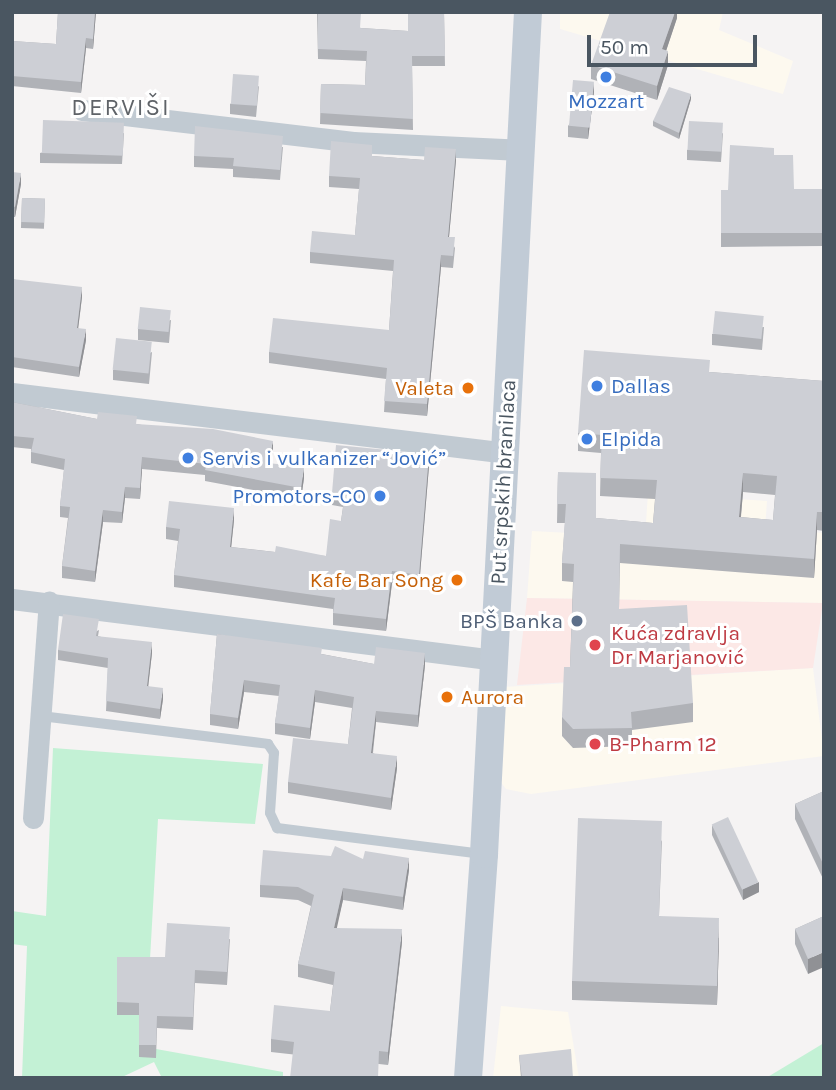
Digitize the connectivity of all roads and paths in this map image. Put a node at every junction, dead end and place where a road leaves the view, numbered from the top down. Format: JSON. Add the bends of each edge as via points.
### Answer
{"nodes":[{"id":1,"x":528,"y":12,"type":"edge"},
{"id":2,"x":82,"y":110,"type":"dead end"},
{"id":3,"x":520,"y":150,"type":"junction"},
{"id":4,"x":12,"y":393,"type":"edge"},
{"id":5,"x":505,"y":453,"type":"junction"},
{"id":6,"x":12,"y":599,"type":"edge"},
{"id":7,"x":49,"y":602,"type":"junction"},
{"id":8,"x":494,"y":660,"type":"junction"},
{"id":9,"x":41,"y":716,"type":"junction"},
{"id":10,"x":33,"y":818,"type":"dead end"},
{"id":11,"x":484,"y":854,"type":"junction"},
{"id":12,"x":468,"y":1078,"type":"edge"}],
"edges":[{"from":1,"to":3,"type":"main road","name":"Put srpskih branilaca"},
{"from":2,"to":3,"type":"street","via":[[353,142]]},
{"from":3,"to":5,"type":"main road","name":"Put srpskih branilaca"},
{"from":4,"to":5,"type":"street"},
{"from":5,"to":8,"type":"main road","name":"Put srpskih branilaca"},
{"from":6,"to":7,"type":"street"},
{"from":7,"to":8,"type":"street"},
{"from":7,"to":9,"type":"street"},
{"from":8,"to":11,"type":"main road","name":"Put srpskih branilaca"},
{"from":9,"to":10,"type":"street"},
{"from":9,"to":11,"type":"lane","via":[[268,744],[274,753],[270,813],[277,828]]},
{"from":11,"to":12,"type":"main road","name":"Put srpskih branilaca"}]}
